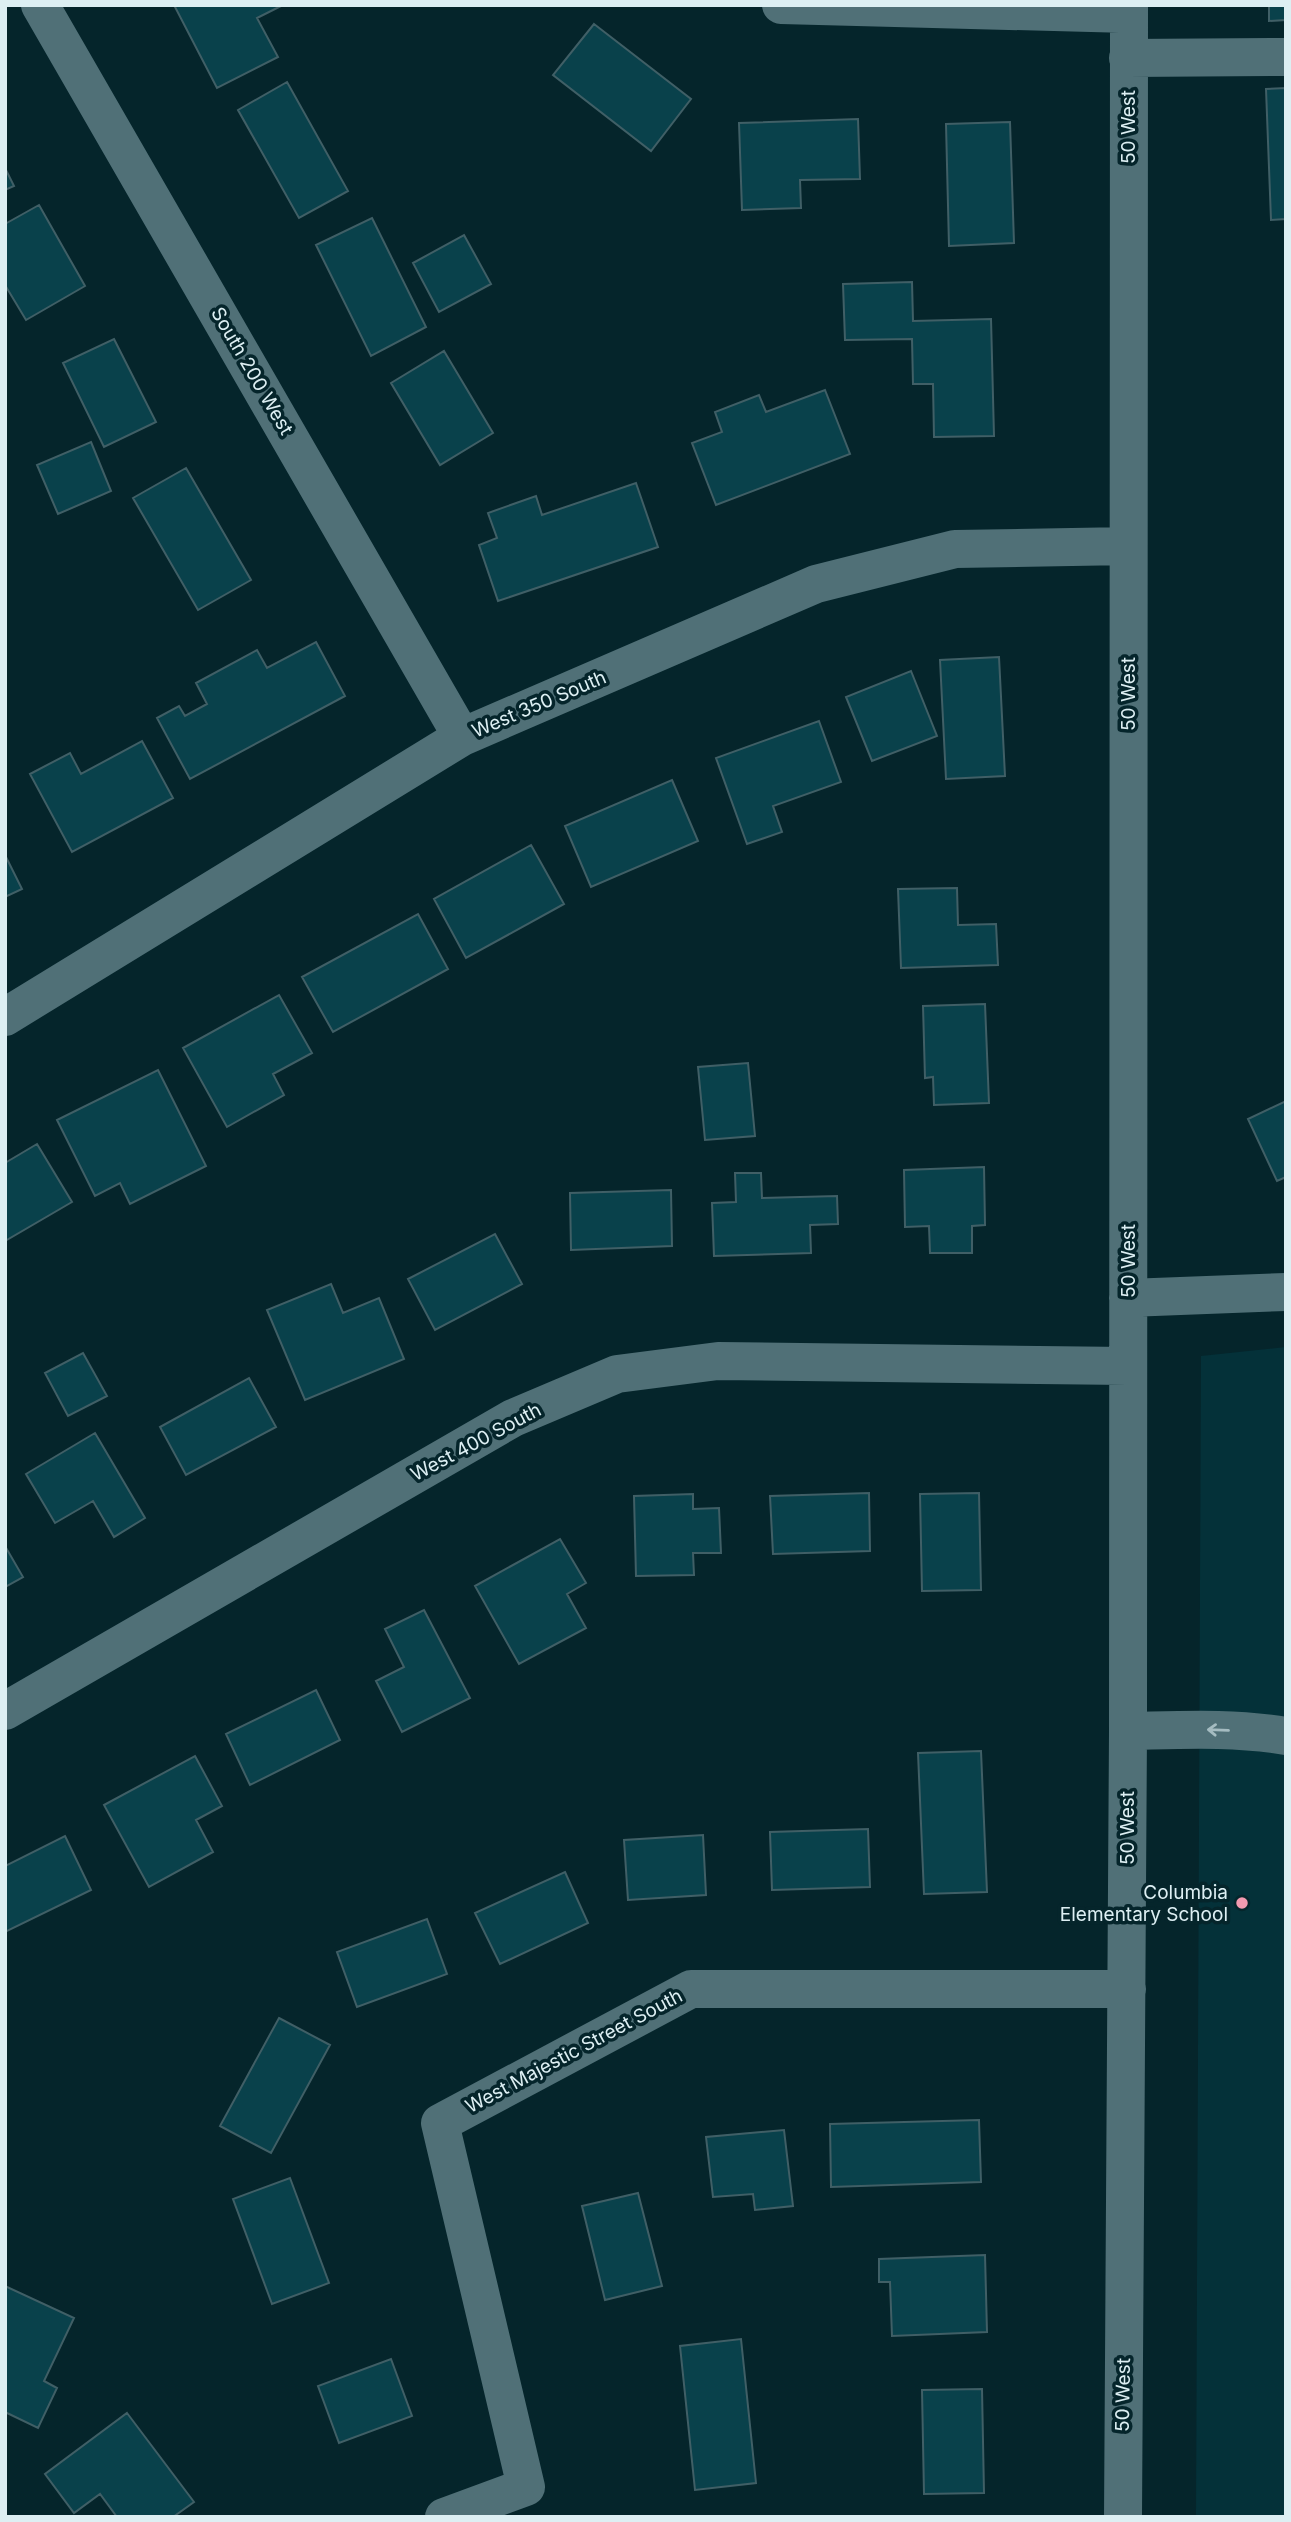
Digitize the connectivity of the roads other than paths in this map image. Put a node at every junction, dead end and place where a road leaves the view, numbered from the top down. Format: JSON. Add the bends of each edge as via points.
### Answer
{"nodes":[{"id":1,"x":40,"y":5,"type":"edge"},
{"id":2,"x":780,"y":5,"type":"edge"},
{"id":3,"x":1129,"y":10,"type":"edge"},
{"id":4,"x":1286,"y":57,"type":"edge"},
{"id":5,"x":1128,"y":58,"type":"junction"},
{"id":6,"x":1128,"y":546,"type":"junction"},
{"id":7,"x":462,"y":737,"type":"junction"},
{"id":8,"x":5,"y":1017,"type":"edge"},
{"id":9,"x":1286,"y":1292,"type":"edge"},
{"id":10,"x":1128,"y":1298,"type":"junction"},
{"id":11,"x":1127,"y":1366,"type":"junction"},
{"id":12,"x":5,"y":1711,"type":"edge"},
{"id":13,"x":1128,"y":1731,"type":"junction"},
{"id":14,"x":1286,"y":1736,"type":"edge"},
{"id":15,"x":1127,"y":1989,"type":"junction"},
{"id":16,"x":444,"y":2517,"type":"edge"},
{"id":17,"x":1122,"y":2517,"type":"edge"}],
"edges":[{"from":1,"to":7,"type":"street","name":"South 200 West"},
{"from":2,"to":3,"type":"street"},
{"from":3,"to":5,"type":"street","name":"50 West"},
{"from":4,"to":5,"type":"street"},
{"from":5,"to":6,"type":"street","name":"50 West"},
{"from":6,"to":7,"type":"street","name":"West 350 South","via":[[955,550],[817,584]]},
{"from":6,"to":10,"type":"street","name":"50 West"},
{"from":7,"to":8,"type":"street","name":"West 350 South"},
{"from":9,"to":10,"type":"street"},
{"from":10,"to":11,"type":"street","name":"50 West"},
{"from":11,"to":12,"type":"street","name":"West 400 South","via":[[718,1361],[617,1374],[513,1418]]},
{"from":11,"to":13,"type":"street","name":"50 West"},
{"from":14,"to":13,"type":"street","one_way":true,"via":[[1217,1729]]},
{"from":13,"to":15,"type":"street","name":"50 West"},
{"from":15,"to":16,"type":"street","name":"West Majestic Street South","via":[[691,1989],[440,2123],[526,2487]]},
{"from":15,"to":17,"type":"street","name":"50 West"}]}
